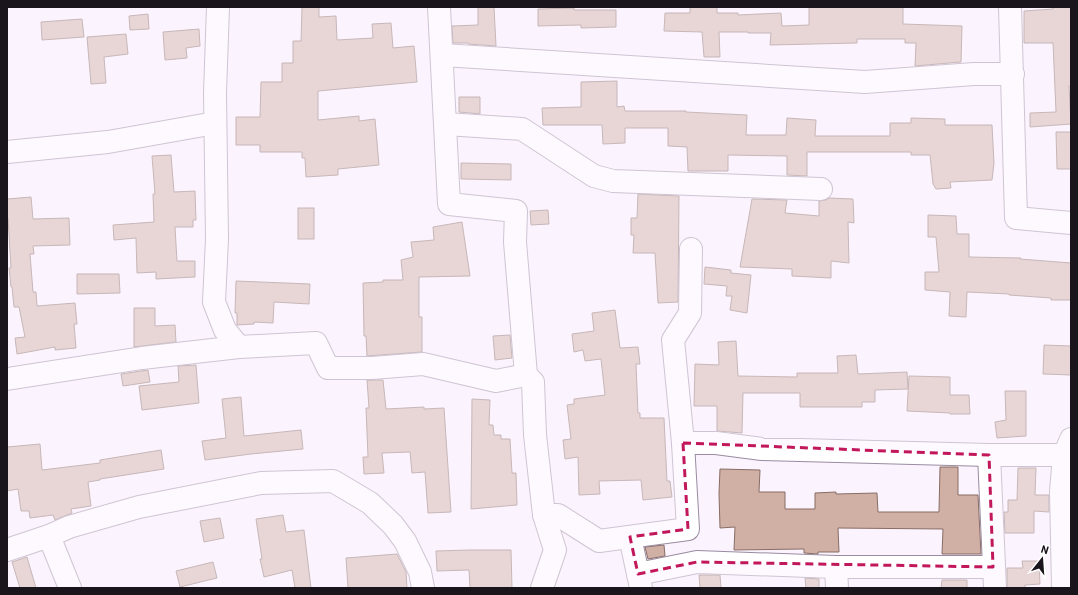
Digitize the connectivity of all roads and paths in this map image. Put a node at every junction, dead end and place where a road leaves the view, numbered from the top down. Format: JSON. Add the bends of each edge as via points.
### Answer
{"nodes":[{"id":1,"x":218,"y":7,"type":"edge"},
{"id":2,"x":440,"y":7,"type":"edge"},
{"id":3,"x":1010,"y":7,"type":"edge"},
{"id":4,"x":442,"y":55,"type":"junction"},
{"id":5,"x":1013,"y":74,"type":"junction"},
{"id":6,"x":215,"y":123,"type":"junction"},
{"id":7,"x":446,"y":124,"type":"junction"},
{"id":8,"x":7,"y":152,"type":"edge"},
{"id":9,"x":822,"y":189,"type":"dead end"},
{"id":10,"x":1071,"y":223,"type":"edge"},
{"id":11,"x":691,"y":249,"type":"dead end"},
{"id":12,"x":239,"y":347,"type":"junction"},
{"id":13,"x":526,"y":375,"type":"junction"},
{"id":14,"x":7,"y":379,"type":"edge"},
{"id":15,"x":683,"y":443,"type":"junction"},
{"id":16,"x":1069,"y":450,"type":"edge"},
{"id":17,"x":989,"y":455,"type":"junction"},
{"id":18,"x":544,"y":515,"type":"junction"},
{"id":19,"x":49,"y":536,"type":"junction"},
{"id":20,"x":630,"y":537,"type":"junction"},
{"id":21,"x":7,"y":550,"type":"edge"},
{"id":22,"x":837,"y":577,"type":"edge"},
{"id":23,"x":994,"y":578,"type":"edge"},
{"id":24,"x":639,"y":581,"type":"edge"},
{"id":25,"x":70,"y":588,"type":"edge"},
{"id":26,"x":424,"y":588,"type":"edge"},
{"id":27,"x":542,"y":588,"type":"edge"},
{"id":28,"x":1063,"y":588,"type":"edge"}],
"edges":[{"from":1,"to":6,"type":"street"},
{"from":2,"to":4,"type":"street"},
{"from":3,"to":5,"type":"street"},
{"from":4,"to":5,"type":"street","via":[[865,82],[974,74]]},
{"from":4,"to":7,"type":"street"},
{"from":5,"to":10,"type":"street","via":[[1016,218]]},
{"from":6,"to":8,"type":"street","via":[[108,142]]},
{"from":6,"to":12,"type":"street","via":[[217,239],[214,302],[225,330]]},
{"from":7,"to":9,"type":"street","via":[[522,129],[594,176],[613,181]]},
{"from":7,"to":13,"type":"street","via":[[449,204],[516,211],[515,242]]},
{"from":11,"to":15,"type":"street","via":[[690,313],[673,340]]},
{"from":12,"to":13,"type":"street","via":[[316,343],[328,368],[423,364],[496,381]]},
{"from":12,"to":14,"type":"street","via":[[142,358]]},
{"from":13,"to":18,"type":"street","via":[[533,382],[535,435]]},
{"from":15,"to":17,"type":"street","via":[[716,443],[762,449]]},
{"from":15,"to":20,"type":"street","via":[[688,529]]},
{"from":16,"to":17,"type":"street"},
{"from":16,"to":28,"type":"street","via":[[1061,491]]},
{"from":17,"to":23,"type":"street"},
{"from":18,"to":20,"type":"street","via":[[558,515],[599,541]]},
{"from":18,"to":27,"type":"street","via":[[555,550]]},
{"from":19,"to":21,"type":"street"},
{"from":19,"to":25,"type":"street"},
{"from":19,"to":26,"type":"street","via":[[70,527],[140,507],[253,484],[333,481],[370,503],[393,524],[405,541],[420,572]]},
{"from":20,"to":24,"type":"street"},
{"from":22,"to":23,"type":"street"},
{"from":22,"to":24,"type":"street","via":[[697,562]]}]}
